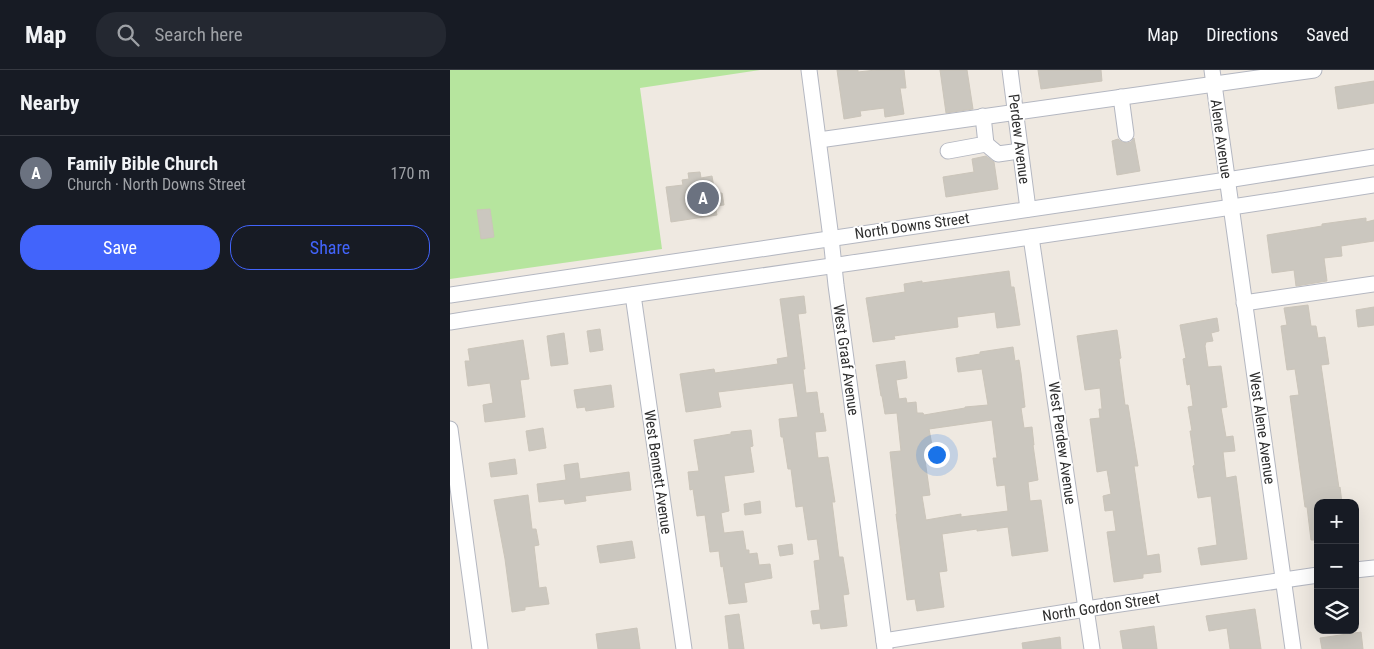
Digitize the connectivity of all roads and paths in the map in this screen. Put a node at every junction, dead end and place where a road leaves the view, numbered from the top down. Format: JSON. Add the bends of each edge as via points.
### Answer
{"nodes":[{"id":1,"x":809,"y":70,"type":"edge"},
{"id":2,"x":1010,"y":70,"type":"edge"},
{"id":3,"x":1314,"y":70,"type":"edge"},
{"id":4,"x":1213,"y":77,"type":"edge"},
{"id":5,"x":1121,"y":97,"type":"junction"},
{"id":6,"x":1016,"y":112,"type":"junction"},
{"id":7,"x":983,"y":116,"type":"junction"},
{"id":8,"x":1126,"y":134,"type":"dead end"},
{"id":9,"x":819,"y":140,"type":"junction"},
{"id":10,"x":986,"y":144,"type":"junction"},
{"id":11,"x":948,"y":150,"type":"dead end"},
{"id":12,"x":1020,"y":151,"type":"junction"},
{"id":13,"x":1374,"y":157,"type":"edge"},
{"id":14,"x":1227,"y":180,"type":"junction"},
{"id":15,"x":1374,"y":185,"type":"edge"},
{"id":16,"x":1231,"y":208,"type":"junction"},
{"id":17,"x":1028,"y":209,"type":"junction"},
{"id":18,"x":1031,"y":237,"type":"junction"},
{"id":19,"x":832,"y":238,"type":"junction"},
{"id":20,"x":834,"y":266,"type":"junction"},
{"id":21,"x":1374,"y":284,"type":"edge"},
{"id":22,"x":633,"y":294,"type":"junction"},
{"id":23,"x":450,"y":295,"type":"edge"},
{"id":24,"x":1244,"y":303,"type":"junction"},
{"id":25,"x":450,"y":322,"type":"edge"},
{"id":26,"x":450,"y":429,"type":"edge"},
{"id":27,"x":1374,"y":568,"type":"edge"},
{"id":28,"x":1359,"y":570,"type":"edge"},
{"id":29,"x":1314,"y":576,"type":"edge"},
{"id":30,"x":1284,"y":580,"type":"junction"},
{"id":31,"x":1086,"y":609,"type":"junction"},
{"id":32,"x":884,"y":645,"type":"edge"},
{"id":33,"x":480,"y":649,"type":"edge"},
{"id":34,"x":684,"y":649,"type":"edge"},
{"id":35,"x":1092,"y":649,"type":"edge"},
{"id":36,"x":1293,"y":649,"type":"edge"}],
"edges":[{"from":1,"to":9,"type":"street","name":"West Graaf Avenue"},
{"from":2,"to":6,"type":"street","name":"Perdew Avenue"},
{"from":3,"to":4,"type":"street"},
{"from":4,"to":5,"type":"street"},
{"from":4,"to":14,"type":"street","name":"Alene Avenue"},
{"from":5,"to":6,"type":"street"},
{"from":5,"to":8,"type":"street"},
{"from":6,"to":7,"type":"street"},
{"from":6,"to":12,"type":"street","name":"Perdew Avenue"},
{"from":7,"to":9,"type":"street"},
{"from":7,"to":10,"type":"street"},
{"from":9,"to":19,"type":"street","name":"West Graaf Avenue"},
{"from":10,"to":11,"type":"street"},
{"from":10,"to":12,"type":"street","via":[[998,154]]},
{"from":12,"to":17,"type":"street","name":"Perdew Avenue"},
{"from":13,"to":14,"type":"street","name":"North Downs Street"},
{"from":14,"to":16,"type":"street","name":"Alene Avenue"},
{"from":14,"to":17,"type":"street","name":"North Downs Street"},
{"from":15,"to":16,"type":"street","name":"North Downs Street"},
{"from":16,"to":18,"type":"street","name":"North Downs Street"},
{"from":16,"to":24,"type":"street","name":"West Alene Avenue"},
{"from":17,"to":19,"type":"street","name":"North Downs Street"},
{"from":18,"to":20,"type":"street","name":"North Downs Street"},
{"from":18,"to":31,"type":"street","name":"West Perdew Avenue"},
{"from":19,"to":20,"type":"street","name":"West Graaf Avenue"},
{"from":19,"to":23,"type":"street","name":"North Downs Street"},
{"from":20,"to":22,"type":"street","name":"North Downs Street"},
{"from":20,"to":32,"type":"street","name":"West Graaf Avenue"},
{"from":21,"to":24,"type":"street"},
{"from":22,"to":25,"type":"street","name":"North Downs Street"},
{"from":22,"to":34,"type":"street","name":"West Bennett Avenue"},
{"from":24,"to":30,"type":"street","name":"West Alene Avenue"},
{"from":26,"to":33,"type":"street"},
{"from":27,"to":28,"type":"street"},
{"from":29,"to":30,"type":"street","name":"North Gordon Street"},
{"from":30,"to":31,"type":"street","name":"North Gordon Street"},
{"from":30,"to":36,"type":"street","name":"West Alene Avenue"},
{"from":31,"to":32,"type":"street","name":"North Gordon Street"},
{"from":31,"to":35,"type":"street","name":"West Perdew Avenue"}]}
